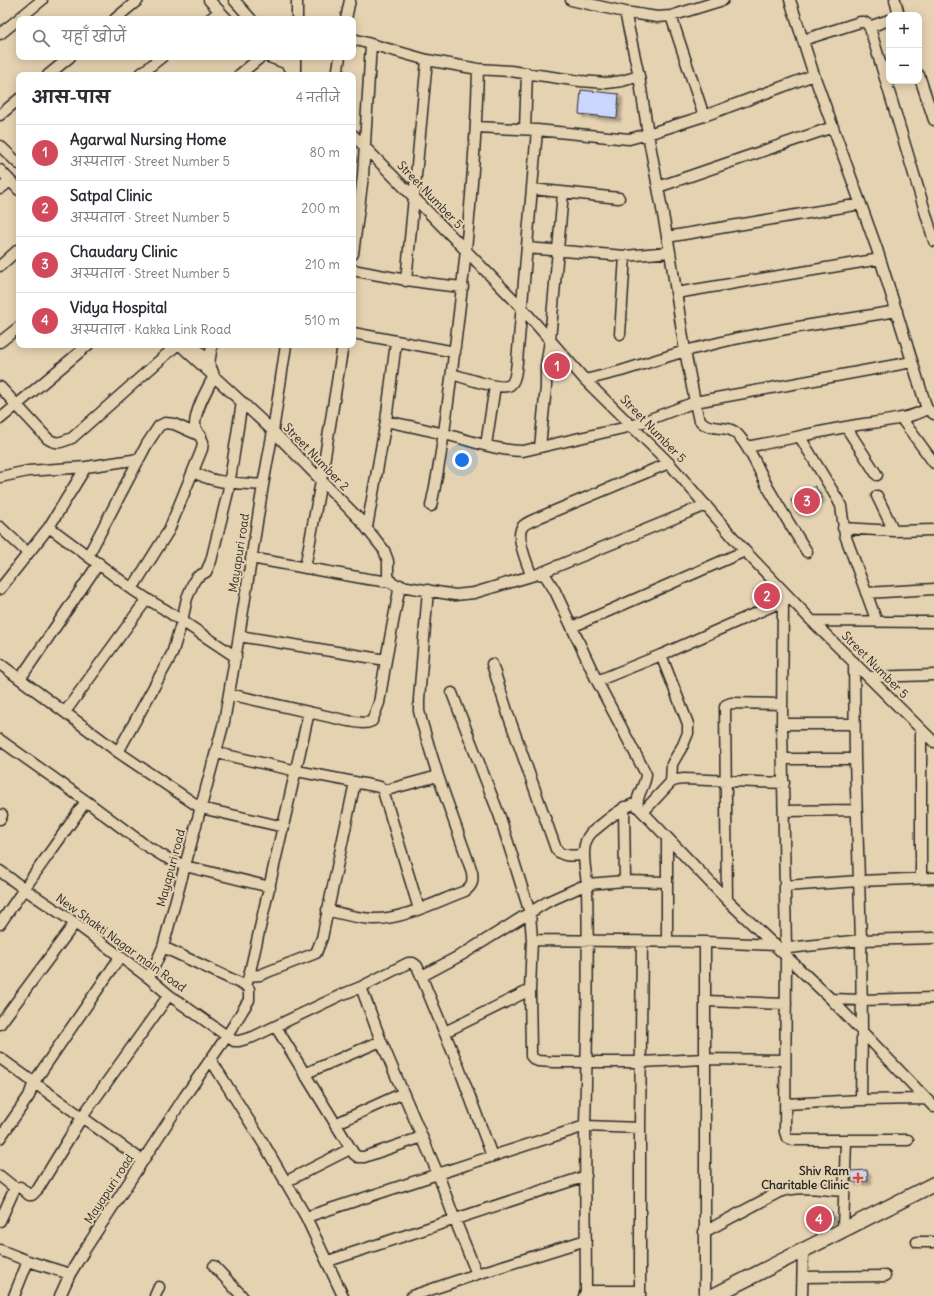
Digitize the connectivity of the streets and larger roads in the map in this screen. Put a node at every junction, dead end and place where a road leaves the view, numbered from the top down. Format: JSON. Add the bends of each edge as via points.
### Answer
{"nodes":[{"id":1,"x":42,"y":0,"type":"edge"},
{"id":2,"x":138,"y":0,"type":"edge"},
{"id":3,"x":209,"y":0,"type":"edge"},
{"id":4,"x":234,"y":0,"type":"edge"},
{"id":5,"x":297,"y":0,"type":"edge"},
{"id":6,"x":350,"y":0,"type":"edge"},
{"id":7,"x":571,"y":0,"type":"edge"},
{"id":8,"x":723,"y":0,"type":"edge"},
{"id":9,"x":790,"y":0,"type":"edge"},
{"id":10,"x":895,"y":0,"type":"edge"},
{"id":11,"x":587,"y":2,"type":"edge"},
{"id":12,"x":220,"y":11,"type":"junction"},
{"id":13,"x":625,"y":12,"type":"junction"},
{"id":14,"x":898,"y":12,"type":"edge"},
{"id":15,"x":22,"y":16,"type":"edge"},
{"id":16,"x":119,"y":16,"type":"edge"},
{"id":17,"x":214,"y":16,"type":"edge"},
{"id":18,"x":224,"y":16,"type":"edge"},
{"id":19,"x":248,"y":16,"type":"edge"},
{"id":20,"x":297,"y":16,"type":"edge"},
{"id":21,"x":347,"y":16,"type":"edge"},
{"id":22,"x":671,"y":16,"type":"junction"},
{"id":23,"x":16,"y":21,"type":"edge"},
{"id":24,"x":886,"y":21,"type":"edge"},
{"id":25,"x":869,"y":27,"type":"junction"},
{"id":26,"x":0,"y":34,"type":"edge"},
{"id":27,"x":356,"y":40,"type":"edge"},
{"id":28,"x":803,"y":40,"type":"junction"},
{"id":29,"x":371,"y":44,"type":"junction"},
{"id":30,"x":66,"y":60,"type":"edge"},
{"id":31,"x":158,"y":60,"type":"edge"},
{"id":32,"x":257,"y":60,"type":"edge"},
{"id":33,"x":283,"y":60,"type":"edge"},
{"id":34,"x":296,"y":60,"type":"edge"},
{"id":35,"x":340,"y":60,"type":"edge"},
{"id":36,"x":427,"y":60,"type":"junction"},
{"id":37,"x":478,"y":69,"type":"junction"},
{"id":38,"x":52,"y":72,"type":"edge"},
{"id":39,"x":143,"y":72,"type":"edge"},
{"id":40,"x":243,"y":72,"type":"edge"},
{"id":41,"x":293,"y":72,"type":"edge"},
{"id":42,"x":295,"y":72,"type":"edge"},
{"id":43,"x":338,"y":72,"type":"edge"},
{"id":44,"x":527,"y":73,"type":"junction"},
{"id":45,"x":814,"y":75,"type":"junction"},
{"id":46,"x":639,"y":76,"type":"junction"},
{"id":47,"x":922,"y":84,"type":"edge"},
{"id":48,"x":16,"y":102,"type":"edge"},
{"id":49,"x":0,"y":115,"type":"edge"},
{"id":50,"x":704,"y":116,"type":"junction"},
{"id":51,"x":934,"y":120,"type":"edge"},
{"id":52,"x":477,"y":126,"type":"junction"},
{"id":53,"x":832,"y":127,"type":"junction"},
{"id":54,"x":525,"y":129,"type":"junction"},
{"id":55,"x":537,"y":130,"type":"junction"},
{"id":56,"x":648,"y":134,"type":"junction"},
{"id":57,"x":356,"y":138,"type":"edge"},
{"id":58,"x":0,"y":146,"type":"edge"},
{"id":59,"x":365,"y":147,"type":"junction"},
{"id":60,"x":16,"y":161,"type":"edge"},
{"id":61,"x":0,"y":170,"type":"edge"},
{"id":62,"x":10,"y":181,"type":"junction"},
{"id":63,"x":16,"y":187,"type":"edge"},
{"id":64,"x":658,"y":187,"type":"junction"},
{"id":65,"x":0,"y":189,"type":"edge"},
{"id":66,"x":532,"y":189,"type":"junction"},
{"id":67,"x":562,"y":193,"type":"junction"},
{"id":68,"x":413,"y":197,"type":"junction"},
{"id":69,"x":619,"y":198,"type":"dead end"},
{"id":70,"x":861,"y":204,"type":"junction"},
{"id":71,"x":356,"y":234,"type":"edge"},
{"id":72,"x":667,"y":237,"type":"junction"},
{"id":73,"x":934,"y":241,"type":"edge"},
{"id":74,"x":527,"y":248,"type":"junction"},
{"id":75,"x":466,"y":251,"type":"junction"},
{"id":76,"x":558,"y":251,"type":"junction"},
{"id":77,"x":16,"y":252,"type":"edge"},
{"id":78,"x":670,"y":252,"type":"junction"},
{"id":79,"x":625,"y":256,"type":"junction"},
{"id":80,"x":880,"y":259,"type":"junction"},
{"id":81,"x":0,"y":266,"type":"edge"},
{"id":82,"x":356,"y":271,"type":"edge"},
{"id":83,"x":406,"y":281,"type":"junction"},
{"id":84,"x":462,"y":287,"type":"junction"},
{"id":85,"x":676,"y":293,"type":"junction"},
{"id":86,"x":522,"y":308,"type":"junction"},
{"id":87,"x":897,"y":311,"type":"junction"},
{"id":88,"x":16,"y":329,"type":"edge"},
{"id":89,"x":356,"y":334,"type":"edge"},
{"id":90,"x":620,"y":334,"type":"dead end"},
{"id":91,"x":550,"y":340,"type":"junction"},
{"id":92,"x":0,"y":342,"type":"edge"},
{"id":93,"x":396,"y":342,"type":"junction"},
{"id":94,"x":84,"y":348,"type":"edge"},
{"id":95,"x":174,"y":348,"type":"edge"},
{"id":96,"x":183,"y":348,"type":"edge"},
{"id":97,"x":196,"y":348,"type":"edge"},
{"id":98,"x":212,"y":348,"type":"edge"},
{"id":99,"x":286,"y":348,"type":"edge"},
{"id":100,"x":343,"y":348,"type":"edge"},
{"id":101,"x":685,"y":350,"type":"junction"},
{"id":102,"x":455,"y":352,"type":"junction"},
{"id":103,"x":912,"y":362,"type":"junction"},
{"id":104,"x":209,"y":364,"type":"junction"},
{"id":105,"x":452,"y":374,"type":"junction"},
{"id":106,"x":214,"y":376,"type":"junction"},
{"id":107,"x":585,"y":380,"type":"junction"},
{"id":108,"x":496,"y":386,"type":"junction"},
{"id":109,"x":0,"y":387,"type":"edge"},
{"id":110,"x":242,"y":402,"type":"junction"},
{"id":111,"x":696,"y":402,"type":"junction"},
{"id":112,"x":17,"y":405,"type":"junction"},
{"id":113,"x":931,"y":411,"type":"edge"},
{"id":114,"x":901,"y":418,"type":"junction"},
{"id":115,"x":0,"y":419,"type":"edge"},
{"id":116,"x":386,"y":421,"type":"junction"},
{"id":117,"x":632,"y":426,"type":"junction"},
{"id":118,"x":846,"y":427,"type":"junction"},
{"id":119,"x":273,"y":431,"type":"junction"},
{"id":120,"x":444,"y":434,"type":"junction"},
{"id":121,"x":201,"y":436,"type":"junction"},
{"id":122,"x":800,"y":437,"type":"junction"},
{"id":123,"x":486,"y":446,"type":"junction"},
{"id":124,"x":747,"y":447,"type":"junction"},
{"id":125,"x":540,"y":448,"type":"junction"},
{"id":126,"x":139,"y":459,"type":"junction"},
{"id":127,"x":669,"y":463,"type":"junction"},
{"id":128,"x":934,"y":463,"type":"edge"},
{"id":129,"x":86,"y":467,"type":"junction"},
{"id":130,"x":193,"y":471,"type":"junction"},
{"id":131,"x":877,"y":475,"type":"dead end"},
{"id":132,"x":0,"y":476,"type":"edge"},
{"id":133,"x":321,"y":481,"type":"junction"},
{"id":134,"x":230,"y":482,"type":"junction"},
{"id":135,"x":262,"y":485,"type":"junction"},
{"id":136,"x":877,"y":496,"type":"dead end"},
{"id":137,"x":706,"y":505,"type":"junction"},
{"id":138,"x":431,"y":506,"type":"dead end"},
{"id":139,"x":0,"y":527,"type":"edge"},
{"id":140,"x":49,"y":527,"type":"junction"},
{"id":141,"x":367,"y":527,"type":"junction"},
{"id":142,"x":843,"y":528,"type":"junction"},
{"id":143,"x":934,"y":530,"type":"edge"},
{"id":144,"x":894,"y":531,"type":"junction"},
{"id":145,"x":745,"y":551,"type":"junction"},
{"id":146,"x":807,"y":552,"type":"dead end"},
{"id":147,"x":28,"y":553,"type":"junction"},
{"id":148,"x":88,"y":556,"type":"junction"},
{"id":149,"x":251,"y":558,"type":"junction"},
{"id":150,"x":99,"y":563,"type":"junction"},
{"id":151,"x":305,"y":568,"type":"junction"},
{"id":152,"x":535,"y":575,"type":"junction"},
{"id":153,"x":396,"y":584,"type":"junction"},
{"id":154,"x":0,"y":589,"type":"edge"},
{"id":155,"x":132,"y":589,"type":"junction"},
{"id":156,"x":934,"y":589,"type":"edge"},
{"id":157,"x":428,"y":590,"type":"junction"},
{"id":158,"x":866,"y":593,"type":"junction"},
{"id":159,"x":147,"y":599,"type":"junction"},
{"id":160,"x":787,"y":600,"type":"junction"},
{"id":161,"x":182,"y":621,"type":"junction"},
{"id":162,"x":812,"y":621,"type":"junction"},
{"id":163,"x":877,"y":622,"type":"junction"},
{"id":164,"x":934,"y":622,"type":"edge"},
{"id":165,"x":572,"y":627,"type":"junction"},
{"id":166,"x":239,"y":636,"type":"junction"},
{"id":167,"x":661,"y":655,"type":"junction"},
{"id":168,"x":236,"y":657,"type":"junction"},
{"id":169,"x":386,"y":660,"type":"junction"},
{"id":170,"x":854,"y":662,"type":"junction"},
{"id":171,"x":0,"y":664,"type":"edge"},
{"id":172,"x":492,"y":664,"type":"dead end"},
{"id":173,"x":934,"y":675,"type":"edge"},
{"id":174,"x":869,"y":678,"type":"junction"},
{"id":175,"x":20,"y":679,"type":"junction"},
{"id":176,"x":597,"y":682,"type":"junction"},
{"id":177,"x":452,"y":693,"type":"dead end"},
{"id":178,"x":229,"y":694,"type":"junction"},
{"id":179,"x":782,"y":704,"type":"junction"},
{"id":180,"x":65,"y":712,"type":"junction"},
{"id":181,"x":309,"y":712,"type":"junction"},
{"id":182,"x":782,"y":724,"type":"junction"},
{"id":183,"x":854,"y":724,"type":"junction"},
{"id":184,"x":921,"y":729,"type":"junction"},
{"id":185,"x":0,"y":740,"type":"edge"},
{"id":186,"x":934,"y":742,"type":"edge"},
{"id":187,"x":118,"y":752,"type":"junction"},
{"id":188,"x":217,"y":752,"type":"junction"},
{"id":189,"x":784,"y":759,"type":"junction"},
{"id":190,"x":855,"y":759,"type":"junction"},
{"id":191,"x":297,"y":771,"type":"junction"},
{"id":192,"x":438,"y":776,"type":"junction"},
{"id":193,"x":725,"y":781,"type":"junction"},
{"id":194,"x":355,"y":782,"type":"junction"},
{"id":195,"x":671,"y":782,"type":"junction"},
{"id":196,"x":784,"y":783,"type":"junction"},
{"id":197,"x":384,"y":791,"type":"junction"},
{"id":198,"x":86,"y":801,"type":"junction"},
{"id":199,"x":637,"y":803,"type":"junction"},
{"id":200,"x":624,"y":807,"type":"junction"},
{"id":201,"x":201,"y":808,"type":"junction"},
{"id":202,"x":856,"y":810,"type":"junction"},
{"id":203,"x":784,"y":811,"type":"junction"},
{"id":204,"x":643,"y":812,"type":"junction"},
{"id":205,"x":284,"y":827,"type":"junction"},
{"id":206,"x":667,"y":839,"type":"junction"},
{"id":207,"x":584,"y":855,"type":"junction"},
{"id":208,"x":186,"y":866,"type":"junction"},
{"id":209,"x":0,"y":871,"type":"edge"},
{"id":210,"x":921,"y":878,"type":"junction"},
{"id":211,"x":934,"y":878,"type":"edge"},
{"id":212,"x":625,"y":881,"type":"junction"},
{"id":213,"x":859,"y":881,"type":"junction"},
{"id":214,"x":667,"y":882,"type":"junction"},
{"id":215,"x":587,"y":884,"type":"junction"},
{"id":216,"x":785,"y":886,"type":"junction"},
{"id":217,"x":270,"y":887,"type":"junction"},
{"id":218,"x":23,"y":888,"type":"junction"},
{"id":219,"x":727,"y":900,"type":"junction"},
{"id":220,"x":419,"y":909,"type":"junction"},
{"id":221,"x":327,"y":910,"type":"junction"},
{"id":222,"x":530,"y":913,"type":"junction"},
{"id":223,"x":75,"y":923,"type":"junction"},
{"id":224,"x":0,"y":924,"type":"edge"},
{"id":225,"x":934,"y":938,"type":"edge"},
{"id":226,"x":532,"y":940,"type":"junction"},
{"id":227,"x":861,"y":940,"type":"junction"},
{"id":228,"x":588,"y":941,"type":"junction"},
{"id":229,"x":642,"y":942,"type":"junction"},
{"id":230,"x":667,"y":942,"type":"junction"},
{"id":231,"x":705,"y":942,"type":"junction"},
{"id":232,"x":163,"y":947,"type":"junction"},
{"id":233,"x":782,"y":950,"type":"junction"},
{"id":234,"x":120,"y":957,"type":"junction"},
{"id":235,"x":422,"y":976,"type":"junction"},
{"id":236,"x":149,"y":978,"type":"junction"},
{"id":237,"x":248,"y":981,"type":"junction"},
{"id":238,"x":361,"y":987,"type":"junction"},
{"id":239,"x":530,"y":990,"type":"junction"},
{"id":240,"x":169,"y":995,"type":"junction"},
{"id":241,"x":934,"y":998,"type":"edge"},
{"id":242,"x":831,"y":999,"type":"junction"},
{"id":243,"x":862,"y":1000,"type":"junction"},
{"id":244,"x":705,"y":1001,"type":"junction"},
{"id":245,"x":786,"y":1004,"type":"junction"},
{"id":246,"x":0,"y":1024,"type":"edge"},
{"id":247,"x":276,"y":1027,"type":"junction"},
{"id":248,"x":445,"y":1032,"type":"junction"},
{"id":249,"x":862,"y":1032,"type":"junction"},
{"id":250,"x":227,"y":1036,"type":"junction"},
{"id":251,"x":381,"y":1041,"type":"junction"},
{"id":252,"x":0,"y":1058,"type":"edge"},
{"id":253,"x":705,"y":1059,"type":"junction"},
{"id":254,"x":211,"y":1060,"type":"junction"},
{"id":255,"x":785,"y":1060,"type":"junction"},
{"id":256,"x":586,"y":1062,"type":"junction"},
{"id":257,"x":641,"y":1062,"type":"junction"},
{"id":258,"x":304,"y":1074,"type":"junction"},
{"id":259,"x":34,"y":1082,"type":"junction"},
{"id":260,"x":403,"y":1093,"type":"junction"},
{"id":261,"x":926,"y":1099,"type":"junction"},
{"id":262,"x":861,"y":1100,"type":"junction"},
{"id":263,"x":786,"y":1104,"type":"junction"},
{"id":264,"x":934,"y":1107,"type":"edge"},
{"id":265,"x":82,"y":1117,"type":"junction"},
{"id":266,"x":335,"y":1124,"type":"junction"},
{"id":267,"x":586,"y":1126,"type":"junction"},
{"id":268,"x":640,"y":1128,"type":"junction"},
{"id":269,"x":422,"y":1137,"type":"junction"},
{"id":270,"x":0,"y":1138,"type":"edge"},
{"id":271,"x":908,"y":1140,"type":"dead end"},
{"id":272,"x":846,"y":1141,"type":"junction"},
{"id":273,"x":350,"y":1149,"type":"junction"},
{"id":274,"x":492,"y":1156,"type":"junction"},
{"id":275,"x":143,"y":1161,"type":"junction"},
{"id":276,"x":438,"y":1174,"type":"junction"},
{"id":277,"x":0,"y":1176,"type":"edge"},
{"id":278,"x":586,"y":1176,"type":"junction"},
{"id":279,"x":285,"y":1182,"type":"junction"},
{"id":280,"x":934,"y":1184,"type":"edge"},
{"id":281,"x":15,"y":1188,"type":"junction"},
{"id":282,"x":844,"y":1191,"type":"junction"},
{"id":283,"x":1,"y":1216,"type":"edge"},
{"id":284,"x":306,"y":1217,"type":"junction"},
{"id":285,"x":455,"y":1220,"type":"junction"},
{"id":286,"x":843,"y":1229,"type":"junction"},
{"id":287,"x":704,"y":1232,"type":"junction"},
{"id":288,"x":586,"y":1240,"type":"junction"},
{"id":289,"x":917,"y":1242,"type":"dead end"},
{"id":290,"x":934,"y":1242,"type":"edge"},
{"id":291,"x":0,"y":1250,"type":"edge"},
{"id":292,"x":803,"y":1250,"type":"junction"},
{"id":293,"x":28,"y":1261,"type":"junction"},
{"id":294,"x":328,"y":1262,"type":"junction"},
{"id":295,"x":214,"y":1266,"type":"dead end"},
{"id":296,"x":70,"y":1274,"type":"junction"},
{"id":297,"x":477,"y":1274,"type":"junction"},
{"id":298,"x":803,"y":1276,"type":"junction"},
{"id":299,"x":885,"y":1276,"type":"dead end"},
{"id":300,"x":585,"y":1293,"type":"edge"},
{"id":301,"x":640,"y":1294,"type":"edge"},
{"id":302,"x":14,"y":1296,"type":"edge"},
{"id":303,"x":60,"y":1296,"type":"edge"},
{"id":304,"x":242,"y":1296,"type":"edge"},
{"id":305,"x":343,"y":1296,"type":"edge"},
{"id":306,"x":412,"y":1296,"type":"edge"},
{"id":307,"x":704,"y":1296,"type":"edge"},
{"id":308,"x":713,"y":1296,"type":"edge"},
{"id":309,"x":802,"y":1296,"type":"edge"}],
"edges":[{"from":1,"to":15,"type":"street"},
{"from":2,"to":16,"type":"street"},
{"from":3,"to":12,"type":"street"},
{"from":4,"to":19,"type":"street"},
{"from":5,"to":20,"type":"street"},
{"from":6,"to":21,"type":"street"},
{"from":7,"to":11,"type":"street"},
{"from":8,"to":22,"type":"street"},
{"from":9,"to":28,"type":"street"},
{"from":10,"to":14,"type":"street"},
{"from":11,"to":13,"type":"street"},
{"from":12,"to":17,"type":"street"},
{"from":12,"to":18,"type":"street"},
{"from":13,"to":22,"type":"street","via":[[645,16]]},
{"from":13,"to":46,"type":"street"},
{"from":22,"to":50,"type":"street"},
{"from":23,"to":26,"type":"street"},
{"from":24,"to":25,"type":"street"},
{"from":25,"to":28,"type":"street","via":[[867,23],[860,22]]},
{"from":25,"to":73,"type":"street"},
{"from":27,"to":29,"type":"street"},
{"from":28,"to":45,"type":"street"},
{"from":29,"to":36,"type":"street"},
{"from":29,"to":59,"type":"street"},
{"from":30,"to":38,"type":"street"},
{"from":31,"to":39,"type":"street"},
{"from":32,"to":40,"type":"street"},
{"from":33,"to":41,"type":"street"},
{"from":34,"to":42,"type":"street"},
{"from":35,"to":43,"type":"street"},
{"from":36,"to":37,"type":"street"},
{"from":36,"to":68,"type":"street"},
{"from":37,"to":44,"type":"street"},
{"from":37,"to":52,"type":"street"},
{"from":44,"to":46,"type":"street","via":[[607,83]]},
{"from":44,"to":54,"type":"street"},
{"from":45,"to":50,"type":"street"},
{"from":45,"to":53,"type":"street"},
{"from":46,"to":56,"type":"street"},
{"from":47,"to":51,"type":"street"},
{"from":48,"to":49,"type":"street"},
{"from":50,"to":56,"type":"street"},
{"from":52,"to":54,"type":"street"},
{"from":52,"to":75,"type":"street"},
{"from":53,"to":64,"type":"street"},
{"from":53,"to":70,"type":"street"},
{"from":54,"to":55,"type":"street"},
{"from":55,"to":56,"type":"street","via":[[629,139]]},
{"from":55,"to":66,"type":"street"},
{"from":56,"to":64,"type":"street"},
{"from":57,"to":59,"type":"street","name":"Street Number 5"},
{"from":58,"to":60,"type":"street"},
{"from":59,"to":68,"type":"street","name":"Street Number 5"},
{"from":59,"to":71,"type":"street"},
{"from":61,"to":62,"type":"street"},
{"from":62,"to":63,"type":"street"},
{"from":62,"to":65,"type":"street"},
{"from":64,"to":72,"type":"street"},
{"from":66,"to":67,"type":"street"},
{"from":66,"to":74,"type":"street"},
{"from":67,"to":69,"type":"street"},
{"from":67,"to":76,"type":"street"},
{"from":68,"to":75,"type":"street","name":"Street Number 5"},
{"from":68,"to":83,"type":"street"},
{"from":70,"to":72,"type":"street"},
{"from":70,"to":80,"type":"street"},
{"from":72,"to":78,"type":"street"},
{"from":74,"to":76,"type":"street"},
{"from":74,"to":86,"type":"street"},
{"from":75,"to":84,"type":"street"},
{"from":75,"to":86,"type":"street","name":"Street Number 5"},
{"from":76,"to":79,"type":"street"},
{"from":76,"to":91,"type":"street"},
{"from":77,"to":81,"type":"street"},
{"from":78,"to":79,"type":"street"},
{"from":78,"to":85,"type":"street"},
{"from":79,"to":90,"type":"street"},
{"from":80,"to":85,"type":"street"},
{"from":80,"to":87,"type":"street"},
{"from":82,"to":83,"type":"street"},
{"from":83,"to":84,"type":"street"},
{"from":84,"to":102,"type":"street"},
{"from":85,"to":101,"type":"street"},
{"from":86,"to":91,"type":"street","name":"Street Number 5"},
{"from":86,"to":108,"type":"street","via":[[514,376],[509,386]]},
{"from":87,"to":101,"type":"street","via":[[786,329]]},
{"from":87,"to":103,"type":"street"},
{"from":88,"to":92,"type":"street"},
{"from":89,"to":93,"type":"street"},
{"from":91,"to":107,"type":"street","name":"Street Number 5"},
{"from":91,"to":125,"type":"street"},
{"from":93,"to":102,"type":"street"},
{"from":93,"to":116,"type":"street"},
{"from":94,"to":112,"type":"street"},
{"from":95,"to":112,"type":"street","via":[[72,438],[61,442],[48,439]]},
{"from":96,"to":106,"type":"street","name":"Street Number 2"},
{"from":97,"to":104,"type":"street"},
{"from":98,"to":104,"type":"street"},
{"from":99,"to":119,"type":"street","name":"Mayapuri road"},
{"from":100,"to":133,"type":"street"},
{"from":101,"to":107,"type":"street"},
{"from":101,"to":111,"type":"street"},
{"from":102,"to":105,"type":"street"},
{"from":103,"to":111,"type":"street"},
{"from":103,"to":113,"type":"street"},
{"from":104,"to":106,"type":"street"},
{"from":105,"to":108,"type":"street"},
{"from":105,"to":120,"type":"street"},
{"from":106,"to":110,"type":"street","name":"Street Number 2"},
{"from":106,"to":121,"type":"street","via":[[204,394],[195,425]]},
{"from":107,"to":117,"type":"street","name":"Street Number 5"},
{"from":108,"to":123,"type":"street"},
{"from":109,"to":112,"type":"street"},
{"from":110,"to":119,"type":"street","name":"Street Number 2"},
{"from":110,"to":134,"type":"street"},
{"from":111,"to":117,"type":"street"},
{"from":111,"to":124,"type":"street","via":[[701,422],[706,426],[734,431]]},
{"from":112,"to":115,"type":"street"},
{"from":113,"to":114,"type":"street"},
{"from":114,"to":118,"type":"street"},
{"from":114,"to":128,"type":"street"},
{"from":116,"to":120,"type":"street"},
{"from":116,"to":141,"type":"street"},
{"from":117,"to":125,"type":"street"},
{"from":117,"to":127,"type":"street","name":"Street Number 5"},
{"from":118,"to":122,"type":"street"},
{"from":118,"to":131,"type":"street"},
{"from":119,"to":133,"type":"street","name":"Street Number 2"},
{"from":119,"to":135,"type":"street","name":"Mayapuri road"},
{"from":120,"to":123,"type":"street"},
{"from":120,"to":138,"type":"street"},
{"from":121,"to":126,"type":"street","via":[[174,424],[162,424]]},
{"from":121,"to":130,"type":"street","via":[[204,442]]},
{"from":122,"to":124,"type":"street"},
{"from":122,"to":142,"type":"street","via":[[841,506]]},
{"from":123,"to":125,"type":"street","via":[[513,451]]},
{"from":124,"to":146,"type":"street","via":[[781,511]]},
{"from":126,"to":129,"type":"street"},
{"from":126,"to":148,"type":"street"},
{"from":127,"to":137,"type":"street","name":"Street Number 5"},
{"from":127,"to":152,"type":"street","via":[[522,527],[520,543]]},
{"from":129,"to":132,"type":"street","via":[[28,471]]},
{"from":129,"to":140,"type":"street"},
{"from":130,"to":134,"type":"street","via":[[207,478]]},
{"from":130,"to":155,"type":"street","via":[[169,530]]},
{"from":133,"to":141,"type":"street","name":"Street Number 2"},
{"from":133,"to":151,"type":"street"},
{"from":134,"to":135,"type":"street"},
{"from":134,"to":161,"type":"street","via":[[215,550],[206,572],[194,581]]},
{"from":135,"to":149,"type":"street","name":"Mayapuri road"},
{"from":136,"to":144,"type":"street"},
{"from":137,"to":145,"type":"street","name":"Street Number 5"},
{"from":137,"to":152,"type":"street"},
{"from":139,"to":147,"type":"street"},
{"from":140,"to":147,"type":"street"},
{"from":140,"to":148,"type":"street"},
{"from":141,"to":153,"type":"street","name":"Street Number 2","via":[[384,550],[388,561],[388,576]]},
{"from":142,"to":144,"type":"street"},
{"from":142,"to":158,"type":"street"},
{"from":143,"to":144,"type":"street"},
{"from":145,"to":160,"type":"street","name":"Street Number 5"},
{"from":145,"to":165,"type":"street"},
{"from":147,"to":154,"type":"street"},
{"from":148,"to":150,"type":"street"},
{"from":149,"to":151,"type":"street"},
{"from":149,"to":166,"type":"street","name":"Mayapuri road"},
{"from":150,"to":155,"type":"street"},
{"from":150,"to":175,"type":"street"},
{"from":151,"to":153,"type":"street"},
{"from":152,"to":157,"type":"street","via":[[474,593],[455,595]]},
{"from":152,"to":165,"type":"street","via":[[542,574],[548,578]]},
{"from":153,"to":157,"type":"street"},
{"from":153,"to":169,"type":"street","name":"Street Number 2"},
{"from":155,"to":159,"type":"street"},
{"from":156,"to":158,"type":"street"},
{"from":157,"to":192,"type":"street","via":[[419,711]]},
{"from":158,"to":163,"type":"street"},
{"from":159,"to":161,"type":"street"},
{"from":159,"to":180,"type":"street"},
{"from":160,"to":162,"type":"street","name":"Street Number 5"},
{"from":160,"to":167,"type":"street"},
{"from":160,"to":179,"type":"street"},
{"from":161,"to":168,"type":"street"},
{"from":161,"to":187,"type":"street","via":[[169,660]]},
{"from":162,"to":163,"type":"street"},
{"from":162,"to":170,"type":"street","name":"Street Number 5"},
{"from":163,"to":164,"type":"street"},
{"from":165,"to":176,"type":"street"},
{"from":166,"to":168,"type":"street","name":"Mayapuri road"},
{"from":166,"to":169,"type":"street"},
{"from":167,"to":176,"type":"street"},
{"from":167,"to":195,"type":"street","via":[[688,724],[686,740],[672,764]]},
{"from":168,"to":178,"type":"street","name":"Mayapuri road"},
{"from":169,"to":181,"type":"street","name":"Street Number 2","via":[[379,703],[372,721],[362,723]]},
{"from":170,"to":174,"type":"street","name":"Street Number 5"},
{"from":170,"to":183,"type":"street"},
{"from":171,"to":175,"type":"street"},
{"from":172,"to":207,"type":"street","via":[[556,849],[563,855]]},
{"from":173,"to":174,"type":"street"},
{"from":174,"to":184,"type":"street","name":"Street Number 5"},
{"from":175,"to":180,"type":"street"},
{"from":176,"to":199,"type":"street","via":[[646,774]]},
{"from":177,"to":222,"type":"street","via":[[500,817]]},
{"from":178,"to":181,"type":"street"},
{"from":178,"to":188,"type":"street","name":"Mayapuri road"},
{"from":179,"to":182,"type":"street"},
{"from":179,"to":193,"type":"street","via":[[726,705]]},
{"from":180,"to":187,"type":"street"},
{"from":181,"to":191,"type":"street","name":"Mayapuri road"},
{"from":182,"to":183,"type":"street"},
{"from":182,"to":189,"type":"street"},
{"from":183,"to":190,"type":"street"},
{"from":184,"to":186,"type":"street","name":"Street Number 5"},
{"from":184,"to":210,"type":"street"},
{"from":185,"to":198,"type":"street"},
{"from":187,"to":201,"type":"street"},
{"from":188,"to":191,"type":"street"},
{"from":188,"to":201,"type":"street","name":"Mayapuri road"},
{"from":189,"to":190,"type":"street"},
{"from":189,"to":196,"type":"street"},
{"from":190,"to":202,"type":"street"},
{"from":191,"to":194,"type":"street"},
{"from":191,"to":205,"type":"street","name":"Mayapuri road"},
{"from":192,"to":197,"type":"street"},
{"from":192,"to":220,"type":"street","via":[[472,872],[472,881],[471,887],[466,891]]},
{"from":193,"to":195,"type":"street","via":[[684,779]]},
{"from":193,"to":196,"type":"street"},
{"from":193,"to":219,"type":"street"},
{"from":194,"to":197,"type":"street","via":[[380,787]]},
{"from":194,"to":221,"type":"street"},
{"from":195,"to":204,"type":"street"},
{"from":196,"to":203,"type":"street"},
{"from":197,"to":220,"type":"street"},
{"from":198,"to":208,"type":"street","via":[[145,845]]},
{"from":198,"to":218,"type":"street"},
{"from":199,"to":200,"type":"street"},
{"from":199,"to":204,"type":"street"},
{"from":200,"to":207,"type":"street","via":[[588,836]]},
{"from":200,"to":212,"type":"street"},
{"from":201,"to":205,"type":"street"},
{"from":201,"to":208,"type":"street","name":"Mayapuri road"},
{"from":202,"to":203,"type":"street"},
{"from":202,"to":213,"type":"street"},
{"from":203,"to":216,"type":"street"},
{"from":204,"to":206,"type":"street"},
{"from":205,"to":217,"type":"street","name":"Mayapuri road"},
{"from":206,"to":214,"type":"street"},
{"from":206,"to":219,"type":"street"},
{"from":207,"to":215,"type":"street"},
{"from":208,"to":217,"type":"street"},
{"from":208,"to":232,"type":"street","name":"Mayapuri road"},
{"from":209,"to":218,"type":"street","name":"New Shakti Nagar main Road"},
{"from":210,"to":211,"type":"street"},
{"from":210,"to":213,"type":"street"},
{"from":212,"to":214,"type":"street"},
{"from":212,"to":215,"type":"street"},
{"from":213,"to":216,"type":"street"},
{"from":213,"to":227,"type":"street"},
{"from":214,"to":230,"type":"street"},
{"from":215,"to":222,"type":"street","via":[[547,902]]},
{"from":215,"to":228,"type":"street"},
{"from":216,"to":233,"type":"street"},
{"from":217,"to":237,"type":"street","name":"Mayapuri road"},
{"from":218,"to":223,"type":"street","name":"New Shakti Nagar main Road"},
{"from":218,"to":224,"type":"street"},
{"from":219,"to":233,"type":"street"},
{"from":220,"to":221,"type":"street","via":[[390,918],[375,919]]},
{"from":221,"to":237,"type":"street","via":[[322,938],[316,953]]},
{"from":222,"to":226,"type":"street"},
{"from":222,"to":235,"type":"street","via":[[464,954]]},
{"from":223,"to":234,"type":"street","name":"New Shakti Nagar main Road"},
{"from":223,"to":246,"type":"street"},
{"from":225,"to":227,"type":"street"},
{"from":226,"to":228,"type":"street"},
{"from":226,"to":239,"type":"street"},
{"from":227,"to":233,"type":"street"},
{"from":227,"to":243,"type":"street"},
{"from":228,"to":229,"type":"street"},
{"from":228,"to":256,"type":"street"},
{"from":229,"to":230,"type":"street"},
{"from":229,"to":257,"type":"street"},
{"from":230,"to":231,"type":"street"},
{"from":231,"to":233,"type":"street"},
{"from":231,"to":244,"type":"street"},
{"from":232,"to":236,"type":"street","name":"Mayapuri road"},
{"from":232,"to":237,"type":"street"},
{"from":233,"to":242,"type":"street"},
{"from":233,"to":245,"type":"street"},
{"from":234,"to":236,"type":"street","name":"New Shakti Nagar main Road"},
{"from":234,"to":259,"type":"street"},
{"from":235,"to":238,"type":"street","via":[[417,966],[408,963]]},
{"from":235,"to":248,"type":"street"},
{"from":236,"to":240,"type":"street","name":"New Shakti Nagar main Road"},
{"from":237,"to":250,"type":"street","name":"Mayapuri road","via":[[249,1000]]},
{"from":238,"to":247,"type":"street"},
{"from":238,"to":251,"type":"street"},
{"from":239,"to":248,"type":"street"},
{"from":239,"to":256,"type":"street","via":[[531,1056],[538,1061]]},
{"from":240,"to":250,"type":"street","name":"New Shakti Nagar main Road"},
{"from":240,"to":265,"type":"street"},
{"from":241,"to":243,"type":"street"},
{"from":242,"to":243,"type":"street"},
{"from":242,"to":249,"type":"street"},
{"from":243,"to":249,"type":"street"},
{"from":244,"to":245,"type":"street"},
{"from":244,"to":253,"type":"street"},
{"from":245,"to":255,"type":"street"},
{"from":247,"to":250,"type":"street","via":[[239,1041]]},
{"from":247,"to":258,"type":"street"},
{"from":248,"to":274,"type":"street"},
{"from":249,"to":261,"type":"street"},
{"from":249,"to":262,"type":"street"},
{"from":250,"to":254,"type":"street","name":"Mayapuri road"},
{"from":251,"to":258,"type":"street"},
{"from":251,"to":260,"type":"street"},
{"from":252,"to":259,"type":"street"},
{"from":253,"to":255,"type":"street"},
{"from":253,"to":257,"type":"street"},
{"from":253,"to":287,"type":"street"},
{"from":254,"to":275,"type":"street","name":"Mayapuri road"},
{"from":254,"to":279,"type":"street"},
{"from":255,"to":263,"type":"street"},
{"from":256,"to":257,"type":"street"},
{"from":256,"to":267,"type":"street"},
{"from":257,"to":268,"type":"street"},
{"from":258,"to":266,"type":"street"},
{"from":259,"to":265,"type":"street"},
{"from":259,"to":270,"type":"street","via":[[26,1100]]},
{"from":260,"to":266,"type":"street"},
{"from":260,"to":269,"type":"street"},
{"from":261,"to":262,"type":"street"},
{"from":261,"to":264,"type":"street"},
{"from":262,"to":263,"type":"street"},
{"from":263,"to":272,"type":"street","via":[[785,1132],[790,1140]]},
{"from":265,"to":275,"type":"street"},
{"from":265,"to":281,"type":"street","via":[[36,1193],[29,1195],[20,1187]]},
{"from":266,"to":273,"type":"street"},
{"from":267,"to":268,"type":"street"},
{"from":267,"to":274,"type":"street"},
{"from":267,"to":278,"type":"street"},
{"from":268,"to":301,"type":"street"},
{"from":269,"to":273,"type":"street","via":[[364,1157],[354,1154]]},
{"from":269,"to":276,"type":"street"},
{"from":271,"to":272,"type":"street"},
{"from":272,"to":282,"type":"street"},
{"from":273,"to":279,"type":"street"},
{"from":274,"to":276,"type":"street"},
{"from":275,"to":296,"type":"street","name":"Mayapuri road"},
{"from":276,"to":284,"type":"street"},
{"from":276,"to":285,"type":"street"},
{"from":277,"to":281,"type":"street"},
{"from":278,"to":285,"type":"street"},
{"from":278,"to":288,"type":"street"},
{"from":279,"to":284,"type":"street"},
{"from":280,"to":286,"type":"street"},
{"from":281,"to":283,"type":"street"},
{"from":282,"to":286,"type":"street"},
{"from":282,"to":287,"type":"street","via":[[788,1189]]},
{"from":284,"to":294,"type":"street"},
{"from":285,"to":294,"type":"street"},
{"from":285,"to":297,"type":"street"},
{"from":286,"to":292,"type":"street"},
{"from":287,"to":307,"type":"street"},
{"from":288,"to":297,"type":"street"},
{"from":288,"to":300,"type":"street"},
{"from":289,"to":290,"type":"street"},
{"from":291,"to":293,"type":"street"},
{"from":292,"to":298,"type":"street"},
{"from":292,"to":308,"type":"street"},
{"from":293,"to":296,"type":"street"},
{"from":293,"to":302,"type":"street"},
{"from":294,"to":305,"type":"street"},
{"from":295,"to":304,"type":"street"},
{"from":296,"to":303,"type":"street","name":"Mayapuri road"},
{"from":297,"to":306,"type":"street"},
{"from":298,"to":299,"type":"street"},
{"from":298,"to":309,"type":"street"},
{"from":300,"to":301,"type":"street"}]}
